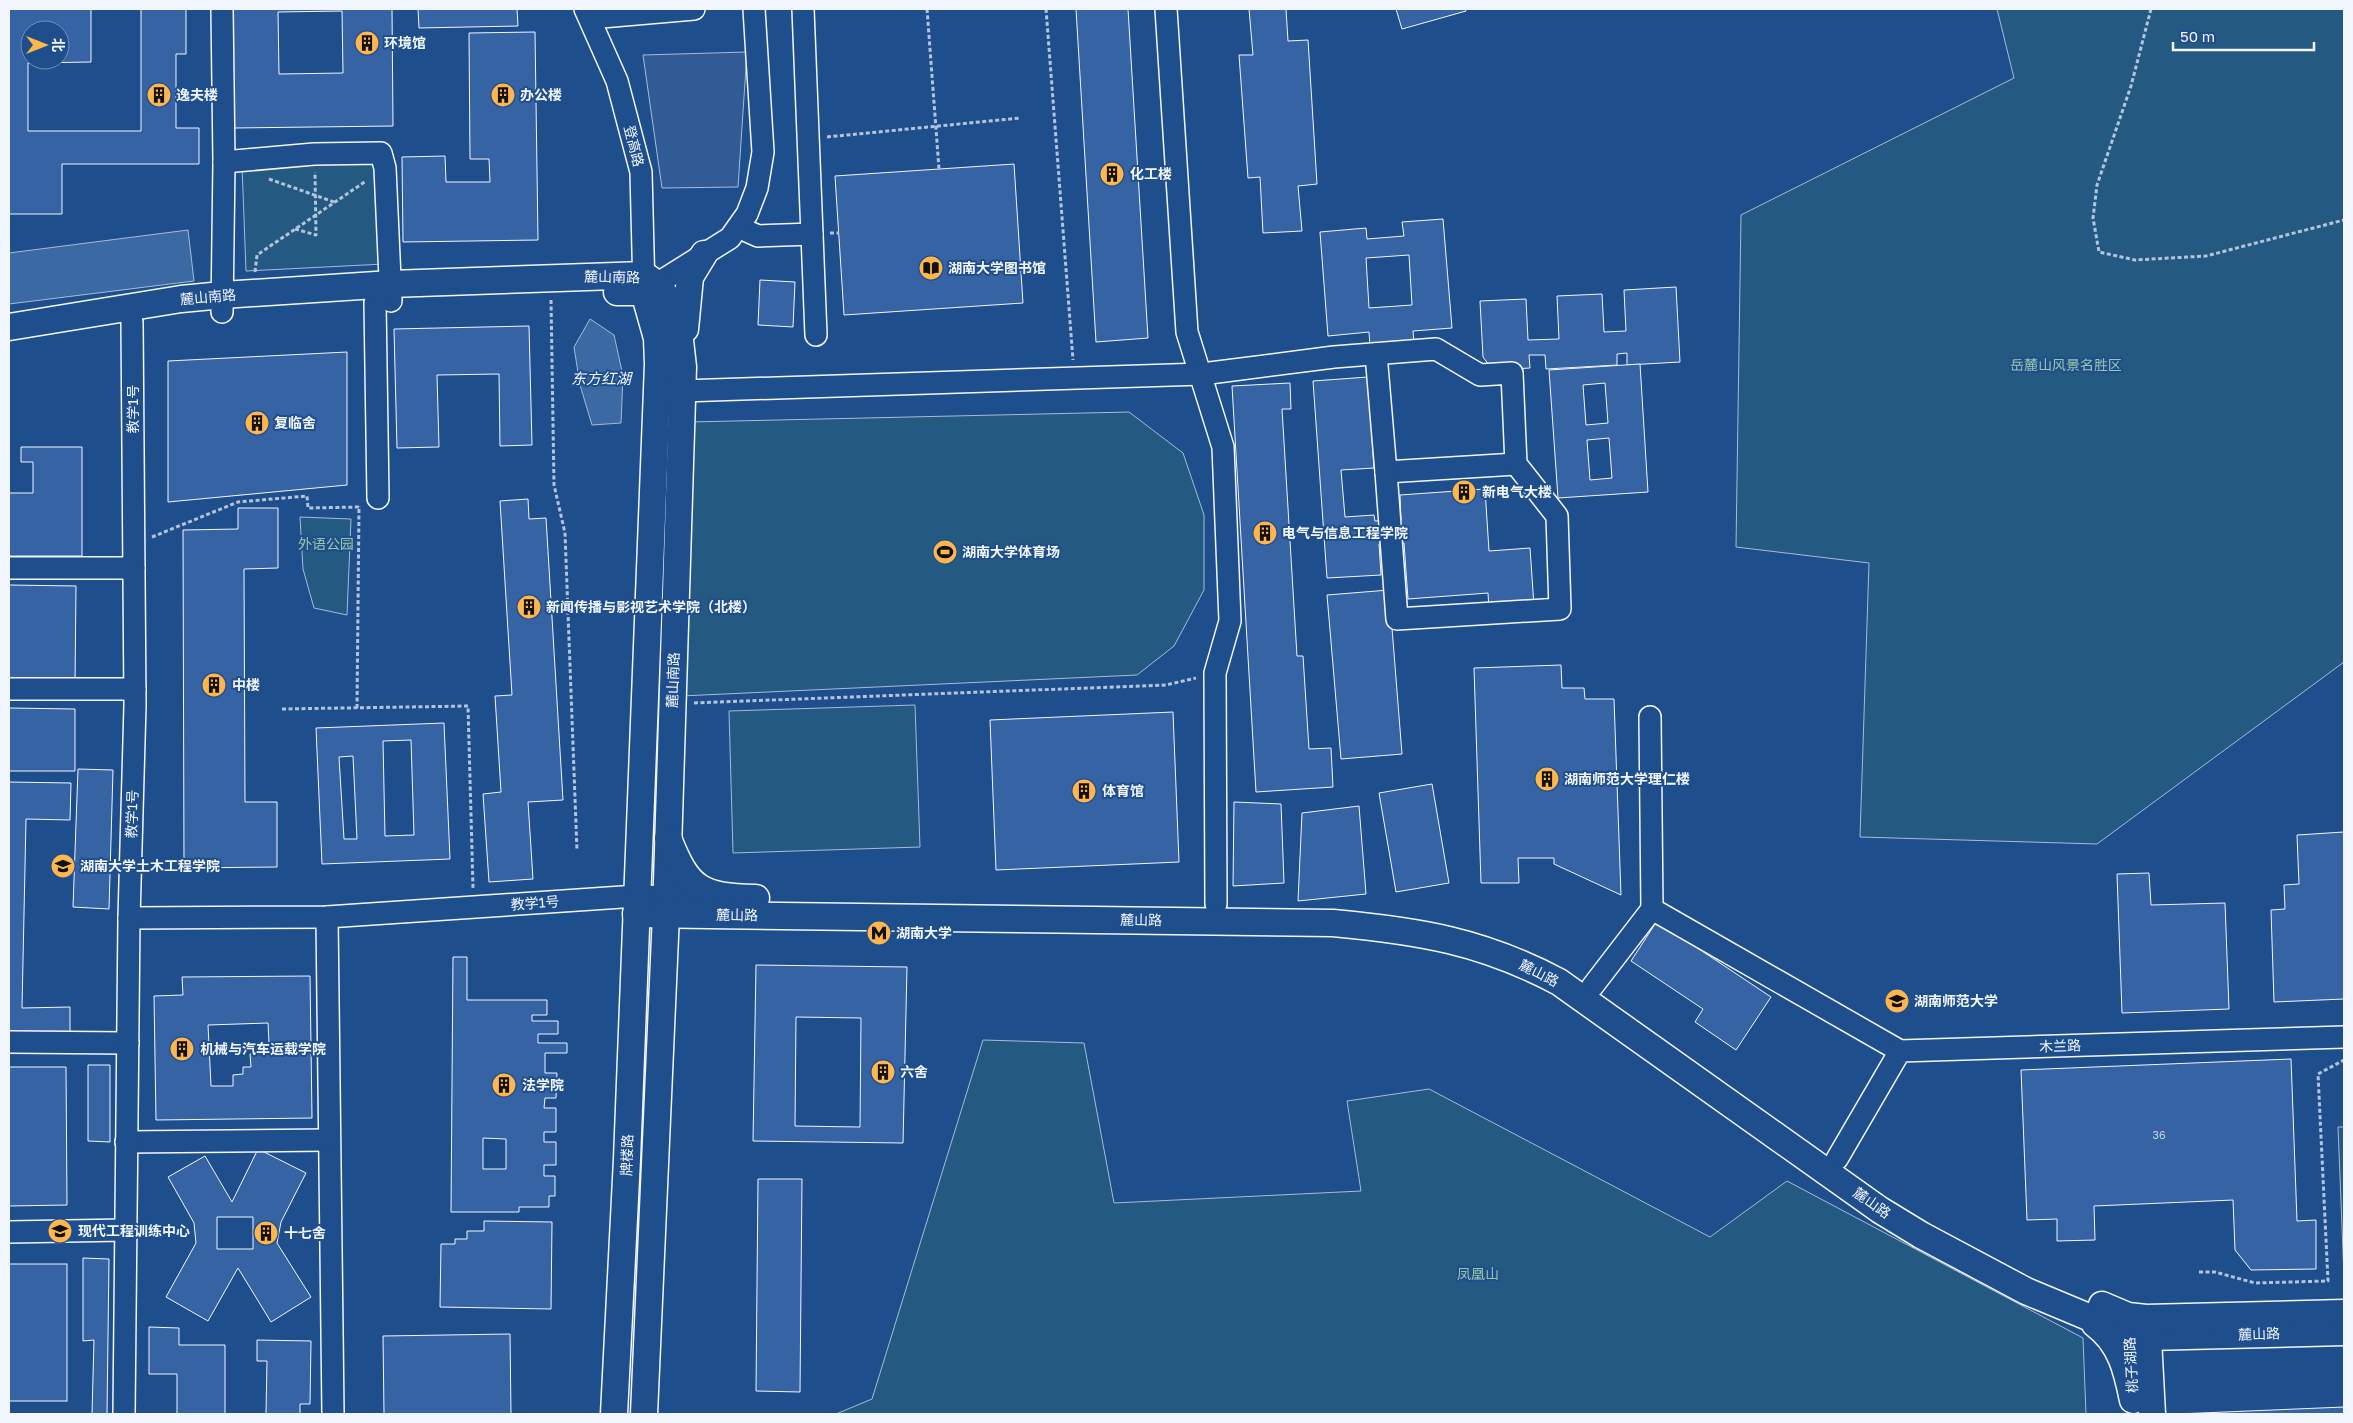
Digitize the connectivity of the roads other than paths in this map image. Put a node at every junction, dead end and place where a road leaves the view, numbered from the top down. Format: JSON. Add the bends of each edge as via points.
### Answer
{"nodes":[{"id":1,"x":222,"y":9,"type":"edge"},
{"id":2,"x":694,"y":9,"type":"edge"},
{"id":3,"x":754,"y":9,"type":"edge"},
{"id":4,"x":803,"y":9,"type":"edge"},
{"id":5,"x":1166,"y":9,"type":"edge"},
{"id":6,"x":588,"y":14,"type":"edge"},
{"id":7,"x":224,"y":162,"type":"junction"},
{"id":8,"x":738,"y":227,"type":"junction"},
{"id":9,"x":812,"y":234,"type":"junction"},
{"id":10,"x":704,"y":254,"type":"junction"},
{"id":11,"x":648,"y":284,"type":"junction"},
{"id":12,"x":386,"y":296,"type":"junction"},
{"id":13,"x":222,"y":304,"type":"junction"},
{"id":14,"x":132,"y":322,"type":"junction"},
{"id":15,"x":9,"y":327,"type":"edge"},
{"id":16,"x":816,"y":335,"type":"dead end"},
{"id":17,"x":9,"y":342,"type":"edge"},
{"id":18,"x":1376,"y":354,"type":"junction"},
{"id":19,"x":1202,"y":374,"type":"junction"},
{"id":20,"x":682,"y":379,"type":"junction"},
{"id":21,"x":1516,"y":464,"type":"junction"},
{"id":22,"x":1386,"y":472,"type":"junction"},
{"id":23,"x":368,"y":503,"type":"road end"},
{"id":24,"x":9,"y":568,"type":"edge"},
{"id":25,"x":134,"y":568,"type":"junction"},
{"id":26,"x":9,"y":689,"type":"edge"},
{"id":27,"x":135,"y":689,"type":"junction"},
{"id":28,"x":1650,"y":717,"type":"dead end"},
{"id":29,"x":668,"y":838,"type":"junction"},
{"id":30,"x":1216,"y":904,"type":"junction"},
{"id":31,"x":637,"y":905,"type":"junction"},
{"id":32,"x":666,"y":905,"type":"junction"},
{"id":33,"x":726,"y":906,"type":"junction"},
{"id":34,"x":1652,"y":908,"type":"junction"},
{"id":35,"x":327,"y":917,"type":"junction"},
{"id":36,"x":130,"y":918,"type":"junction"},
{"id":37,"x":663,"y":967,"type":"junction"},
{"id":38,"x":1592,"y":987,"type":"junction"},
{"id":39,"x":2344,"y":1037,"type":"edge"},
{"id":40,"x":9,"y":1042,"type":"edge"},
{"id":41,"x":128,"y":1043,"type":"junction"},
{"id":42,"x":1900,"y":1051,"type":"junction"},
{"id":43,"x":328,"y":1140,"type":"junction"},
{"id":44,"x":126,"y":1142,"type":"junction"},
{"id":45,"x":1837,"y":1159,"type":"junction"},
{"id":46,"x":125,"y":1230,"type":"junction"},
{"id":47,"x":9,"y":1232,"type":"edge"},
{"id":48,"x":2344,"y":1313,"type":"edge"},
{"id":49,"x":2080,"y":1314,"type":"junction"},
{"id":50,"x":2138,"y":1326,"type":"junction"},
{"id":51,"x":2344,"y":1332,"type":"edge"},
{"id":52,"x":2204,"y":1336,"type":"junction"},
{"id":53,"x":2142,"y":1405,"type":"edge"},
{"id":54,"x":124,"y":1414,"type":"edge"},
{"id":55,"x":332,"y":1414,"type":"edge"},
{"id":56,"x":614,"y":1414,"type":"edge"},
{"id":57,"x":644,"y":1414,"type":"edge"}],
"edges":[{"from":1,"to":7,"type":"street"},
{"from":2,"to":6,"type":"street"},
{"from":3,"to":8,"type":"street","via":[[763,152],[757,188]]},
{"from":4,"to":9,"type":"street"},
{"from":5,"to":19,"type":"street","via":[[1187,332]]},
{"from":6,"to":11,"type":"street","name":"登高路","via":[[618,80],[641,172]]},
{"from":7,"to":12,"type":"street","via":[[314,154],[380,153],[386,168]]},
{"from":7,"to":13,"type":"street"},
{"from":8,"to":9,"type":"street","via":[[758,236]]},
{"from":8,"to":10,"type":"street","via":[[730,238]]},
{"from":9,"to":16,"type":"street"},
{"from":10,"to":11,"type":"street"},
{"from":10,"to":20,"type":"main road","via":[[690,277],[687,290]]},
{"from":11,"to":12,"type":"main road","name":"麓山南路"},
{"from":11,"to":12,"type":"main road","name":"麓山南路","via":[[551,294]]},
{"from":11,"to":20,"type":"main road","name":"麓山南路","via":[[671,303],[678,323]]},
{"from":11,"to":31,"type":"main road","name":"麓山南路","via":[[658,364]]},
{"from":12,"to":13,"type":"main road","name":"麓山南路"},
{"from":12,"to":13,"type":"main road","name":"麓山南路","via":[[252,294]]},
{"from":12,"to":23,"type":"street"},
{"from":13,"to":14,"type":"main road","name":"麓山南路"},
{"from":13,"to":15,"type":"main road","name":"麓山南路","via":[[181,299]]},
{"from":14,"to":17,"type":"main road","name":"麓山南路"},
{"from":14,"to":25,"type":"street","name":"教学1号"},
{"from":18,"to":19,"type":"street"},
{"from":18,"to":21,"type":"street","via":[[1436,349],[1480,375],[1512,373]]},
{"from":18,"to":22,"type":"street"},
{"from":19,"to":20,"type":"street","via":[[1074,378]]},
{"from":19,"to":30,"type":"street","via":[[1223,447],[1230,621],[1215,673]]},
{"from":20,"to":29,"type":"main road","name":"麓山南路"},
{"from":21,"to":22,"type":"street"},
{"from":21,"to":22,"type":"street","via":[[1557,516],[1560,609],[1397,619]]},
{"from":24,"to":25,"type":"street"},
{"from":25,"to":27,"type":"street","name":"教学1号"},
{"from":26,"to":27,"type":"street"},
{"from":27,"to":36,"type":"street","name":"教学1号"},
{"from":28,"to":34,"type":"street"},
{"from":29,"to":32,"type":"main road","name":"麓山南路"},
{"from":29,"to":33,"type":"main road","via":[[676,860],[692,884]]},
{"from":30,"to":33,"type":"main road","name":"麓山路"},
{"from":30,"to":38,"type":"main road","name":"麓山路","via":[[1332,906],[1454,922],[1524,946],[1559,964]]},
{"from":31,"to":32,"type":"main road","name":"麓山路"},
{"from":31,"to":35,"type":"street","name":"教学1号","via":[[474,907]]},
{"from":31,"to":56,"type":"main road","name":"牌楼路"},
{"from":32,"to":33,"type":"main road","name":"麓山路"},
{"from":32,"to":37,"type":"main road","name":"牌楼路"},
{"from":33,"to":37,"type":"main road","via":[[686,929],[669,951]]},
{"from":33,"to":49,"type":"main road","name":"麓山路","via":[[1333,923],[1431,935],[1470,944],[1531,967],[1559,982],[1880,1210],[1921,1235],[2026,1290]]},
{"from":34,"to":38,"type":"street"},
{"from":34,"to":42,"type":"street"},
{"from":35,"to":36,"type":"street","name":"教学1号"},
{"from":35,"to":43,"type":"street"},
{"from":36,"to":41,"type":"street"},
{"from":37,"to":57,"type":"main road","name":"牌楼路"},
{"from":38,"to":45,"type":"main road","name":"麓山路"},
{"from":39,"to":42,"type":"street","name":"木兰路"},
{"from":40,"to":41,"type":"street"},
{"from":41,"to":44,"type":"street"},
{"from":42,"to":45,"type":"street"},
{"from":43,"to":44,"type":"street"},
{"from":43,"to":55,"type":"street"},
{"from":44,"to":46,"type":"street"},
{"from":45,"to":50,"type":"main road","name":"麓山路","via":[[1934,1226]]},
{"from":46,"to":47,"type":"street"},
{"from":46,"to":54,"type":"street"},
{"from":48,"to":50,"type":"main road","name":"麓山路"},
{"from":49,"to":50,"type":"main road","name":"麓山路"},
{"from":49,"to":53,"type":"main road","via":[[2099,1327],[2117,1348]]},
{"from":50,"to":52,"type":"main road","name":"麓山路"},
{"from":50,"to":53,"type":"main road","name":"桃子湖路"},
{"from":51,"to":52,"type":"main road","name":"麓山路"},
{"from":52,"to":53,"type":"main road","via":[[2178,1344],[2165,1353]]}]}
